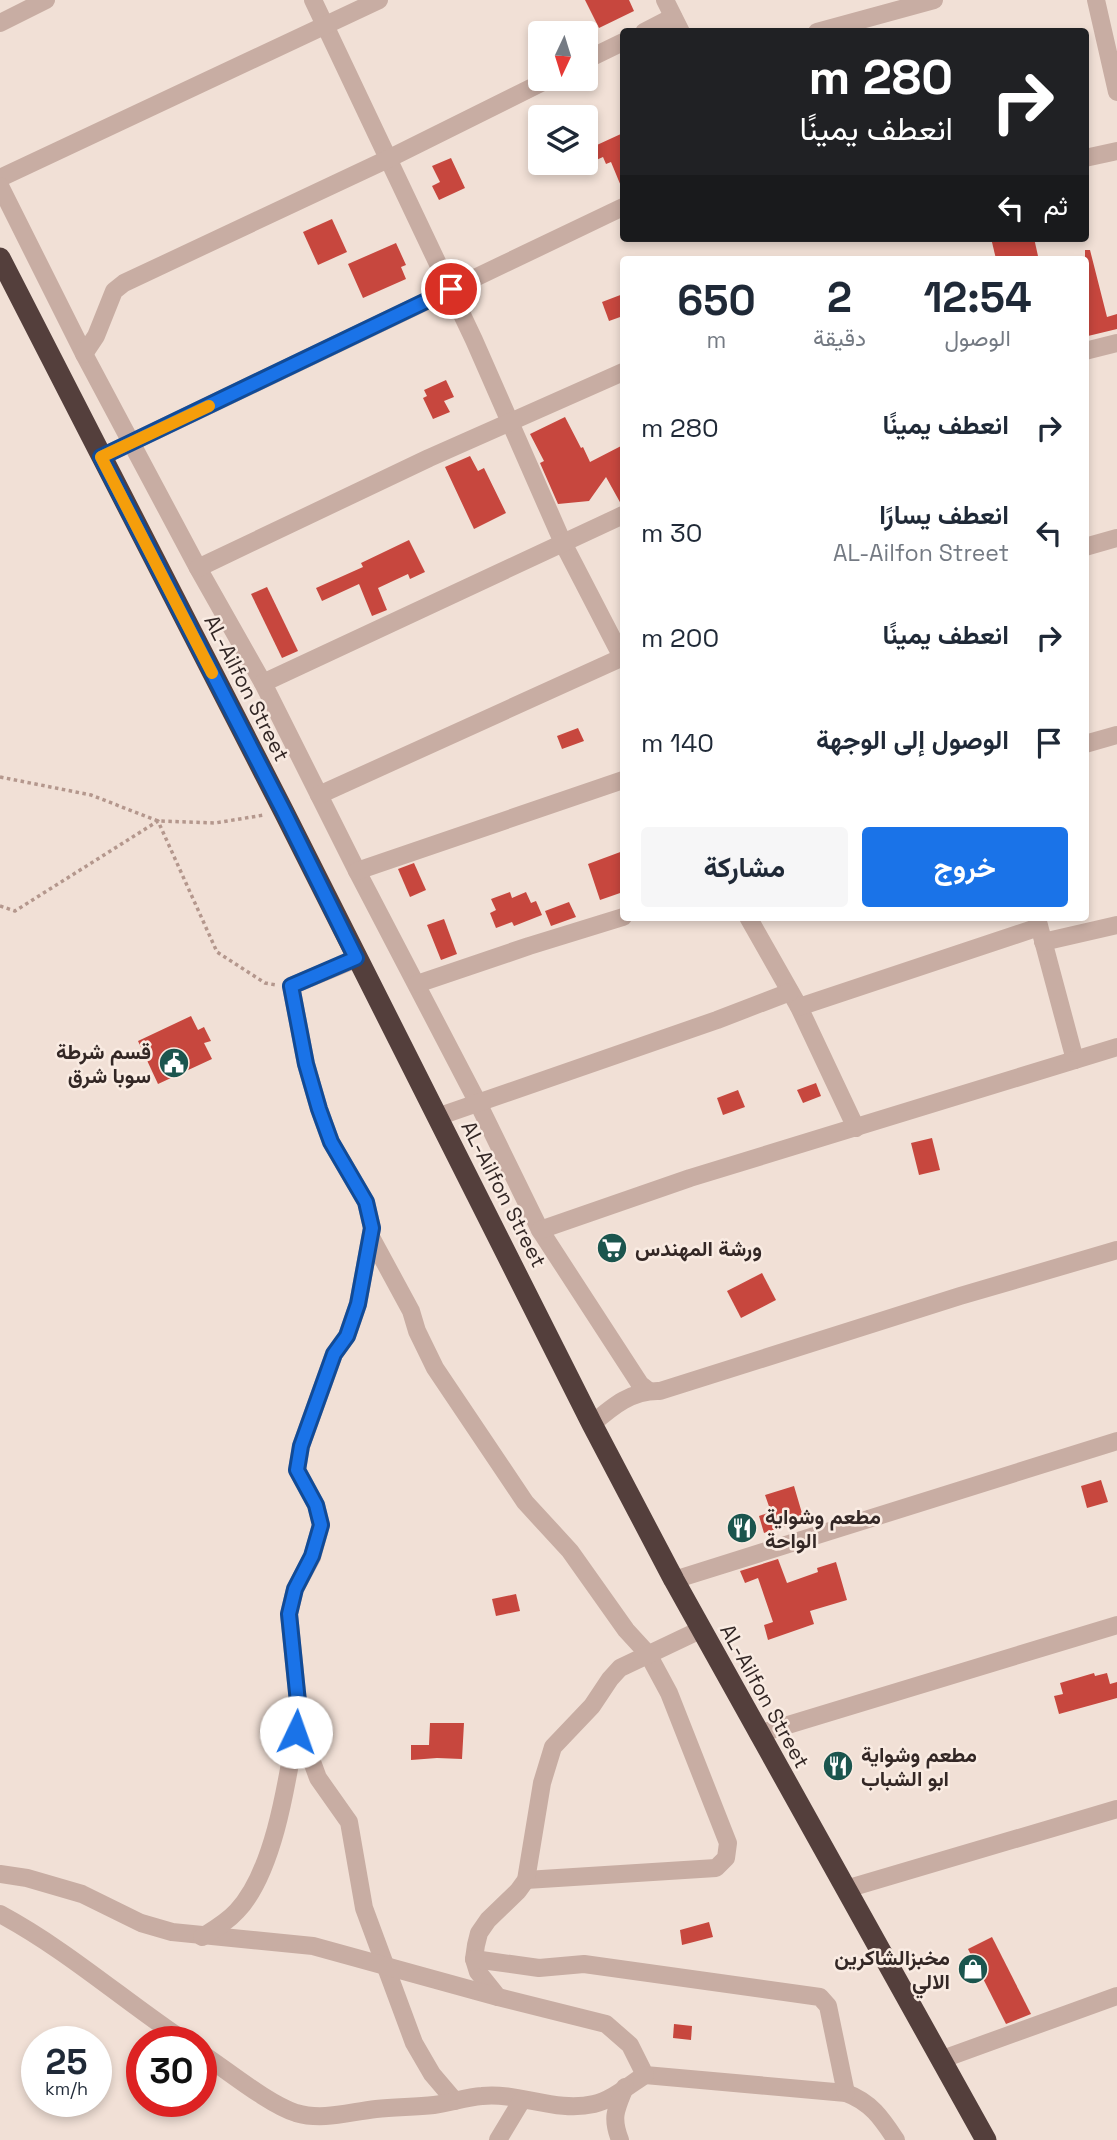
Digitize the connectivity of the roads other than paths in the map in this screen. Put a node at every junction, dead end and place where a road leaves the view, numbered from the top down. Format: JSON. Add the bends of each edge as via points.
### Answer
{"nodes":[{"id":1,"x":46,"y":0,"type":"edge"},
{"id":2,"x":313,"y":0,"type":"edge"},
{"id":3,"x":379,"y":0,"type":"edge"},
{"id":4,"x":665,"y":0,"type":"edge"},
{"id":5,"x":934,"y":0,"type":"edge"},
{"id":6,"x":1096,"y":0,"type":"edge"},
{"id":7,"x":0,"y":23,"type":"edge"},
{"id":8,"x":677,"y":24,"type":"edge"},
{"id":9,"x":325,"y":25,"type":"junction"},
{"id":10,"x":832,"y":28,"type":"edge"},
{"id":11,"x":620,"y":43,"type":"edge"},
{"id":12,"x":598,"y":54,"type":"edge"},
{"id":13,"x":1115,"y":71,"type":"edge"},
{"id":14,"x":528,"y":89,"type":"edge"},
{"id":15,"x":1117,"y":92,"type":"edge"},
{"id":16,"x":1117,"y":151,"type":"edge"},
{"id":17,"x":390,"y":158,"type":"junction"},
{"id":18,"x":1089,"y":158,"type":"edge"},
{"id":19,"x":0,"y":178,"type":"edge"},
{"id":20,"x":0,"y":186,"type":"edge"},
{"id":21,"x":620,"y":207,"type":"edge"},
{"id":22,"x":0,"y":258,"type":"edge"},
{"id":23,"x":451,"y":289,"type":"junction"},
{"id":24,"x":1117,"y":343,"type":"edge"},
{"id":25,"x":1089,"y":350,"type":"edge"},
{"id":26,"x":84,"y":354,"type":"junction"},
{"id":27,"x":620,"y":373,"type":"edge"},
{"id":28,"x":511,"y":423,"type":"junction"},
{"id":29,"x":133,"y":443,"type":"junction"},
{"id":30,"x":101,"y":457,"type":"junction"},
{"id":31,"x":620,"y":516,"type":"edge"},
{"id":32,"x":1117,"y":538,"type":"edge"},
{"id":33,"x":563,"y":543,"type":"junction"},
{"id":34,"x":1089,"y":546,"type":"edge"},
{"id":35,"x":198,"y":568,"type":"junction"},
{"id":36,"x":620,"y":652,"type":"edge"},
{"id":37,"x":620,"y":659,"type":"edge"},
{"id":38,"x":263,"y":683,"type":"junction"},
{"id":39,"x":1117,"y":736,"type":"edge"},
{"id":40,"x":1089,"y":743,"type":"edge"},
{"id":41,"x":620,"y":781,"type":"edge"},
{"id":42,"x":319,"y":794,"type":"junction"},
{"id":43,"x":357,"y":871,"type":"junction"},
{"id":44,"x":620,"y":918,"type":"edge"},
{"id":45,"x":750,"y":921,"type":"edge"},
{"id":46,"x":1117,"y":925,"type":"edge"},
{"id":47,"x":1040,"y":929,"type":"edge"},
{"id":48,"x":356,"y":958,"type":"junction"},
{"id":49,"x":417,"y":984,"type":"junction"},
{"id":50,"x":795,"y":999,"type":"junction"},
{"id":51,"x":1117,"y":1047,"type":"edge"},
{"id":52,"x":1075,"y":1060,"type":"junction"},
{"id":53,"x":478,"y":1103,"type":"junction"},
{"id":54,"x":437,"y":1117,"type":"junction"},
{"id":55,"x":856,"y":1128,"type":"junction"},
{"id":56,"x":540,"y":1230,"type":"junction"},
{"id":57,"x":372,"y":1239,"type":"junction"},
{"id":58,"x":1117,"y":1250,"type":"edge"},
{"id":59,"x":649,"y":1391,"type":"junction"},
{"id":60,"x":592,"y":1424,"type":"junction"},
{"id":61,"x":1117,"y":1441,"type":"edge"},
{"id":62,"x":674,"y":1580,"type":"junction"},
{"id":63,"x":1117,"y":1625,"type":"edge"},
{"id":64,"x":701,"y":1630,"type":"junction"},
{"id":65,"x":648,"y":1654,"type":"junction"},
{"id":66,"x":299,"y":1712,"type":"junction"},
{"id":67,"x":758,"y":1734,"type":"junction"},
{"id":68,"x":1117,"y":1809,"type":"edge"},
{"id":69,"x":0,"y":1874,"type":"edge"},
{"id":70,"x":526,"y":1880,"type":"junction"},
{"id":71,"x":846,"y":1889,"type":"junction"},
{"id":72,"x":0,"y":1914,"type":"edge"},
{"id":73,"x":202,"y":1937,"type":"junction"},
{"id":74,"x":474,"y":1959,"type":"junction"},
{"id":75,"x":387,"y":1966,"type":"junction"},
{"id":76,"x":1117,"y":1996,"type":"edge"},
{"id":77,"x":498,"y":1997,"type":"junction"},
{"id":78,"x":161,"y":2026,"type":"edge"},
{"id":79,"x":940,"y":2060,"type":"junction"},
{"id":80,"x":217,"y":2064,"type":"edge"},
{"id":81,"x":645,"y":2075,"type":"junction"},
{"id":82,"x":625,"y":2087,"type":"junction"},
{"id":83,"x":846,"y":2093,"type":"junction"},
{"id":84,"x":522,"y":2100,"type":"junction"},
{"id":85,"x":455,"y":2101,"type":"junction"},
{"id":86,"x":498,"y":2140,"type":"edge"},
{"id":87,"x":620,"y":2140,"type":"edge"},
{"id":88,"x":896,"y":2140,"type":"edge"},
{"id":89,"x":986,"y":2140,"type":"edge"}],
"edges":[{"from":1,"to":7,"type":"street"},
{"from":2,"to":9,"type":"street"},
{"from":3,"to":9,"type":"street"},
{"from":4,"to":8,"type":"street"},
{"from":5,"to":10,"type":"street"},
{"from":6,"to":13,"type":"street"},
{"from":9,"to":17,"type":"street"},
{"from":9,"to":19,"type":"street"},
{"from":11,"to":12,"type":"street"},
{"from":13,"to":15,"type":"street"},
{"from":14,"to":17,"type":"street"},
{"from":16,"to":18,"type":"street"},
{"from":17,"to":23,"type":"street"},
{"from":17,"to":26,"type":"street","via":[[124,283],[114,291]]},
{"from":20,"to":26,"type":"street"},
{"from":21,"to":23,"type":"street"},
{"from":22,"to":30,"type":"highway","name":"AL-Ailfon Street"},
{"from":23,"to":28,"type":"street"},
{"from":23,"to":29,"type":"street"},
{"from":24,"to":25,"type":"street"},
{"from":26,"to":29,"type":"street"},
{"from":27,"to":28,"type":"street"},
{"from":28,"to":33,"type":"street"},
{"from":28,"to":35,"type":"street"},
{"from":29,"to":30,"type":"street"},
{"from":29,"to":35,"type":"street"},
{"from":30,"to":48,"type":"highway","name":"AL-Ailfon Street"},
{"from":31,"to":33,"type":"street"},
{"from":32,"to":34,"type":"street"},
{"from":33,"to":36,"type":"street"},
{"from":33,"to":38,"type":"street"},
{"from":35,"to":38,"type":"street"},
{"from":37,"to":42,"type":"street"},
{"from":38,"to":42,"type":"street"},
{"from":39,"to":40,"type":"street"},
{"from":41,"to":43,"type":"street"},
{"from":42,"to":43,"type":"street"},
{"from":43,"to":49,"type":"street"},
{"from":44,"to":49,"type":"street"},
{"from":45,"to":50,"type":"street"},
{"from":46,"to":47,"type":"street"},
{"from":47,"to":50,"type":"street"},
{"from":47,"to":52,"type":"street"},
{"from":48,"to":54,"type":"highway","name":"AL-Ailfon Street"},
{"from":48,"to":57,"type":"street","via":[[291,986],[319,1109],[331,1142],[366,1202]]},
{"from":49,"to":53,"type":"street"},
{"from":50,"to":53,"type":"street"},
{"from":50,"to":55,"type":"street"},
{"from":51,"to":52,"type":"street"},
{"from":52,"to":55,"type":"street"},
{"from":53,"to":54,"type":"street"},
{"from":53,"to":56,"type":"street"},
{"from":54,"to":60,"type":"highway","name":"AL-Ailfon Street"},
{"from":55,"to":56,"type":"street"},
{"from":56,"to":59,"type":"street","via":[[640,1384]]},
{"from":57,"to":65,"type":"street","via":[[435,1368],[525,1502],[570,1551]]},
{"from":57,"to":66,"type":"street","via":[[358,1304],[347,1336],[334,1354],[297,1470],[321,1525],[289,1614]]},
{"from":58,"to":59,"type":"street"},
{"from":59,"to":60,"type":"street","via":[[620,1401]]},
{"from":60,"to":62,"type":"highway","name":"AL-Ailfon Street"},
{"from":61,"to":62,"type":"street"},
{"from":62,"to":64,"type":"highway","name":"AL-Ailfon Street"},
{"from":63,"to":67,"type":"street"},
{"from":64,"to":65,"type":"street"},
{"from":64,"to":67,"type":"highway","name":"AL-Ailfon Street"},
{"from":65,"to":70,"type":"street","via":[[620,1668],[592,1706],[553,1746]]},
{"from":65,"to":70,"type":"street","via":[[669,1693],[723,1828],[726,1858],[716,1868],[701,1870]]},
{"from":66,"to":73,"type":"street","via":[[284,1795],[262,1871],[239,1910]]},
{"from":66,"to":75,"type":"street","via":[[318,1778],[349,1822],[365,1908]]},
{"from":67,"to":71,"type":"highway","name":"AL-Ailfon Street"},
{"from":68,"to":71,"type":"street"},
{"from":69,"to":73,"type":"street","via":[[54,1885],[141,1923]]},
{"from":70,"to":74,"type":"street","via":[[479,1933]]},
{"from":71,"to":79,"type":"highway","name":"AL-Ailfon Street"},
{"from":72,"to":78,"type":"street","via":[[89,1970]]},
{"from":73,"to":75,"type":"street","via":[[313,1945]]},
{"from":74,"to":77,"type":"street","via":[[482,1979]]},
{"from":74,"to":83,"type":"street","via":[[539,1968],[584,1964],[821,1997],[828,2006]]},
{"from":75,"to":77,"type":"street"},
{"from":75,"to":85,"type":"street","via":[[418,2052]]},
{"from":76,"to":79,"type":"street"},
{"from":77,"to":81,"type":"street","via":[[606,2024],[630,2045]]},
{"from":79,"to":89,"type":"highway","name":"AL-Ailfon Street"},
{"from":80,"to":85,"type":"street","via":[[295,2112],[334,2116]]},
{"from":81,"to":82,"type":"street"},
{"from":81,"to":83,"type":"street"},
{"from":82,"to":84,"type":"street","via":[[596,2104],[582,2106]]},
{"from":82,"to":87,"type":"street","via":[[615,2113]]},
{"from":83,"to":88,"type":"street","via":[[873,2108]]},
{"from":84,"to":85,"type":"street","via":[[481,2096]]},
{"from":84,"to":86,"type":"street"}]}
